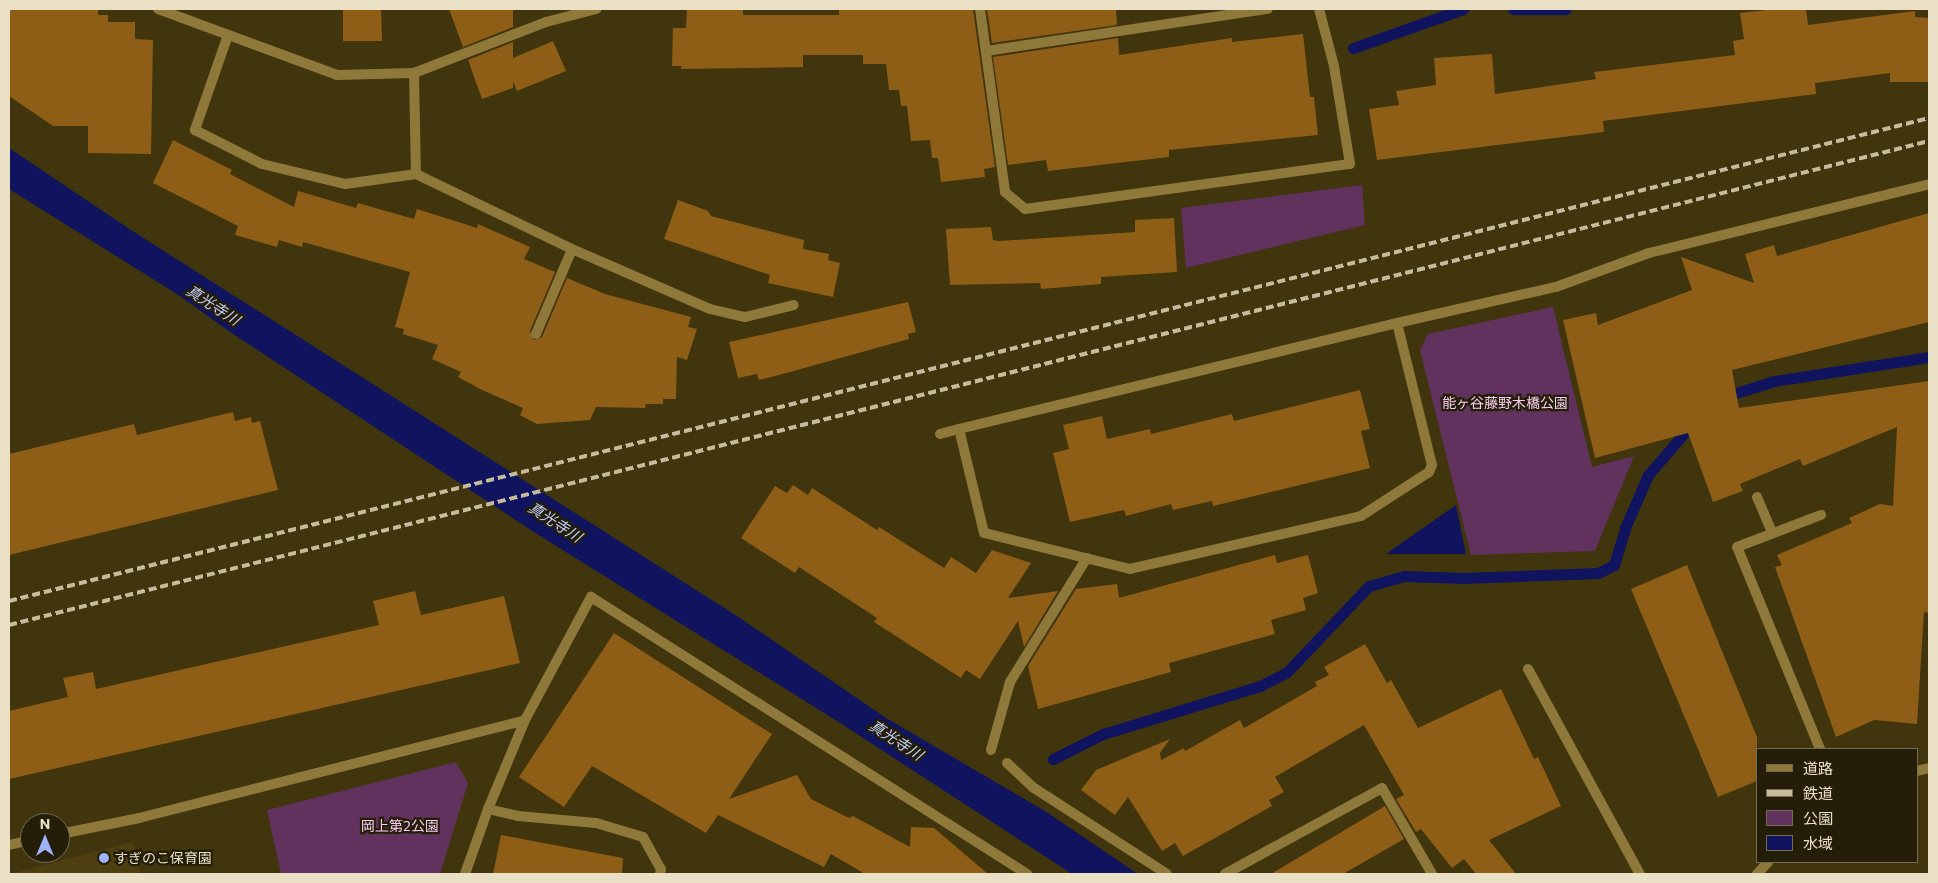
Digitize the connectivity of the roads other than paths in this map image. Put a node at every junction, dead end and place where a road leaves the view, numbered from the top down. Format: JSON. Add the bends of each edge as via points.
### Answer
{"nodes":[{"id":1,"x":158,"y":9,"type":"edge"},
{"id":2,"x":596,"y":9,"type":"edge"},
{"id":3,"x":980,"y":9,"type":"edge"},
{"id":4,"x":1268,"y":9,"type":"edge"},
{"id":5,"x":1319,"y":9,"type":"edge"},
{"id":6,"x":228,"y":35,"type":"junction"},
{"id":7,"x":986,"y":51,"type":"junction"},
{"id":8,"x":414,"y":73,"type":"junction"},
{"id":9,"x":416,"y":174,"type":"junction"},
{"id":10,"x":1929,"y":184,"type":"edge"},
{"id":11,"x":572,"y":249,"type":"junction"},
{"id":12,"x":794,"y":305,"type":"dead end"},
{"id":13,"x":1397,"y":323,"type":"junction"},
{"id":14,"x":536,"y":334,"type":"dead end"},
{"id":15,"x":959,"y":429,"type":"junction"},
{"id":16,"x":940,"y":434,"type":"dead end"},
{"id":17,"x":1757,"y":497,"type":"dead end"},
{"id":18,"x":1821,"y":515,"type":"dead end"},
{"id":19,"x":1772,"y":533,"type":"junction"},
{"id":20,"x":1086,"y":558,"type":"junction"},
{"id":21,"x":1528,"y":669,"type":"dead end"},
{"id":22,"x":525,"y":720,"type":"junction"},
{"id":23,"x":1820,"y":748,"type":"edge"},
{"id":24,"x":991,"y":750,"type":"dead end"},
{"id":25,"x":1007,"y":763,"type":"dead end"},
{"id":26,"x":488,"y":809,"type":"junction"},
{"id":27,"x":70,"y":832,"type":"edge"},
{"id":28,"x":1767,"y":863,"type":"edge"},
{"id":29,"x":465,"y":874,"type":"edge"},
{"id":30,"x":660,"y":874,"type":"edge"},
{"id":31,"x":1027,"y":874,"type":"edge"},
{"id":32,"x":1167,"y":874,"type":"edge"},
{"id":33,"x":1225,"y":874,"type":"edge"},
{"id":34,"x":1432,"y":874,"type":"edge"},
{"id":35,"x":1640,"y":874,"type":"edge"},
{"id":36,"x":1757,"y":874,"type":"edge"}],
"edges":[{"from":1,"to":6,"type":"street"},
{"from":2,"to":8,"type":"street","via":[[546,22]]},
{"from":3,"to":7,"type":"street"},
{"from":4,"to":7,"type":"street"},
{"from":5,"to":7,"type":"street","via":[[1334,66],[1350,164],[1024,210],[1005,192]]},
{"from":6,"to":8,"type":"street","via":[[337,75]]},
{"from":6,"to":9,"type":"street","via":[[195,130],[262,164],[345,184]]},
{"from":8,"to":9,"type":"street"},
{"from":9,"to":11,"type":"street"},
{"from":10,"to":13,"type":"street","via":[[1649,253],[1556,287]]},
{"from":11,"to":12,"type":"street","via":[[710,309],[745,317]]},
{"from":11,"to":14,"type":"street"},
{"from":13,"to":15,"type":"street"},
{"from":13,"to":20,"type":"street","via":[[1432,465],[1429,472],[1361,516],[1130,568]]},
{"from":15,"to":16,"type":"street"},
{"from":15,"to":20,"type":"street","via":[[984,533]]},
{"from":17,"to":19,"type":"street"},
{"from":18,"to":19,"type":"street"},
{"from":19,"to":23,"type":"street","via":[[1737,547]]},
{"from":20,"to":24,"type":"street","via":[[1010,682]]},
{"from":21,"to":35,"type":"street"},
{"from":22,"to":26,"type":"street"},
{"from":22,"to":27,"type":"street","via":[[139,818]]},
{"from":22,"to":31,"type":"street","via":[[591,597]]},
{"from":25,"to":32,"type":"street","via":[[1034,788],[1121,841]]},
{"from":26,"to":29,"type":"street"},
{"from":26,"to":30,"type":"street","via":[[518,816],[596,823],[643,837],[661,869]]},
{"from":28,"to":36,"type":"street"},
{"from":33,"to":34,"type":"street","via":[[1382,788]]}]}
